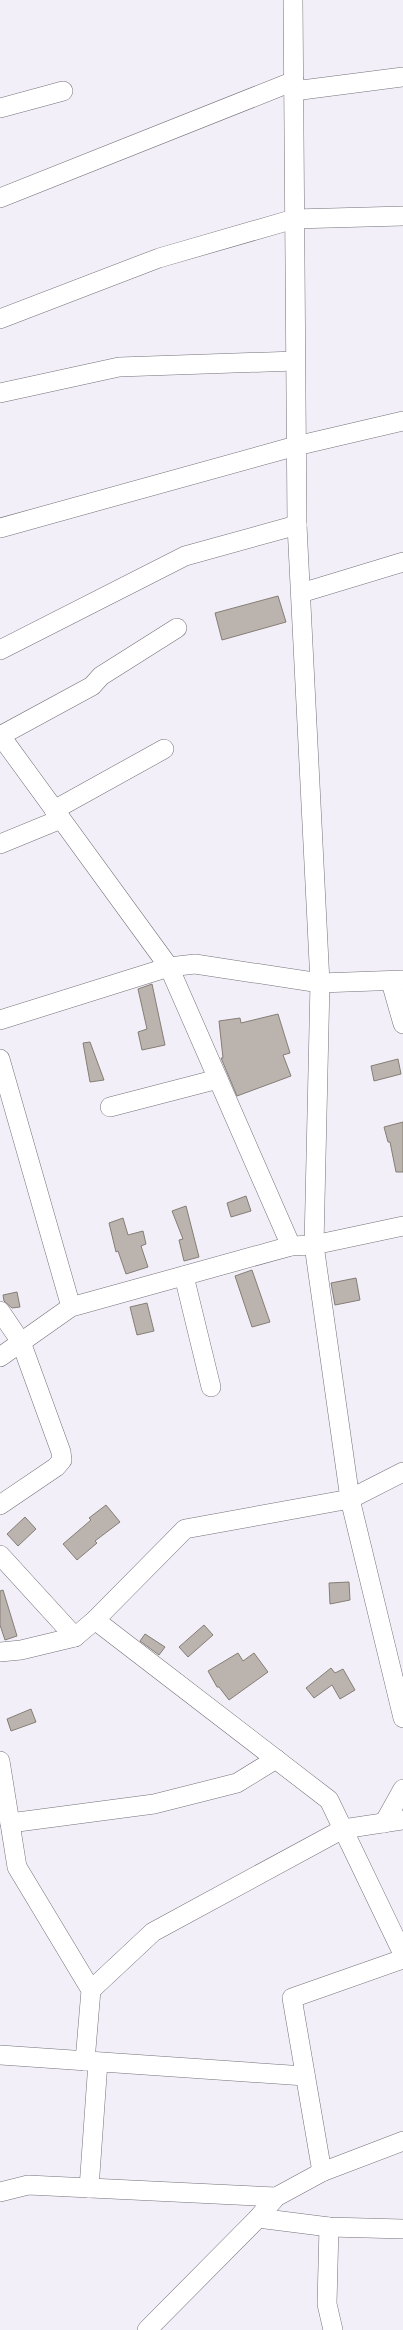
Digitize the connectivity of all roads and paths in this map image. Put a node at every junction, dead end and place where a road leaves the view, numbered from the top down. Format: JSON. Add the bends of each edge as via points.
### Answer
{"nodes":[{"id":1,"x":293,"y":0,"type":"edge"},
{"id":2,"x":403,"y":76,"type":"edge"},
{"id":3,"x":294,"y":86,"type":"junction"},
{"id":4,"x":63,"y":91,"type":"dead end"},
{"id":5,"x":0,"y":108,"type":"edge"},
{"id":6,"x":0,"y":198,"type":"edge"},
{"id":7,"x":403,"y":216,"type":"edge"},
{"id":8,"x":294,"y":219,"type":"junction"},
{"id":9,"x":0,"y":319,"type":"edge"},
{"id":10,"x":295,"y":361,"type":"junction"},
{"id":11,"x":0,"y":393,"type":"edge"},
{"id":12,"x":403,"y":421,"type":"edge"},
{"id":13,"x":296,"y":446,"type":"junction"},
{"id":14,"x":297,"y":526,"type":"junction"},
{"id":15,"x":0,"y":528,"type":"edge"},
{"id":16,"x":403,"y":562,"type":"edge"},
{"id":17,"x":301,"y":593,"type":"junction"},
{"id":18,"x":177,"y":628,"type":"dead end"},
{"id":19,"x":0,"y":650,"type":"edge"},
{"id":20,"x":0,"y":736,"type":"edge"},
{"id":21,"x":164,"y":749,"type":"dead end"},
{"id":22,"x":58,"y":815,"type":"junction"},
{"id":23,"x":0,"y":844,"type":"edge"},
{"id":24,"x":169,"y":967,"type":"junction"},
{"id":25,"x":397,"y":981,"type":"edge"},
{"id":26,"x":320,"y":983,"type":"junction"},
{"id":27,"x":0,"y":1020,"type":"edge"},
{"id":28,"x":403,"y":1024,"type":"edge"},
{"id":29,"x":0,"y":1059,"type":"edge"},
{"id":30,"x":218,"y":1079,"type":"junction"},
{"id":31,"x":110,"y":1107,"type":"dead end"},
{"id":32,"x":403,"y":1226,"type":"edge"},
{"id":33,"x":314,"y":1244,"type":"junction"},
{"id":34,"x":291,"y":1246,"type":"junction"},
{"id":35,"x":184,"y":1276,"type":"junction"},
{"id":36,"x":71,"y":1307,"type":"junction"},
{"id":37,"x":0,"y":1311,"type":"edge"},
{"id":38,"x":21,"y":1342,"type":"junction"},
{"id":39,"x":0,"y":1357,"type":"edge"},
{"id":40,"x":211,"y":1387,"type":"dead end"},
{"id":41,"x":403,"y":1472,"type":"edge"},
{"id":42,"x":350,"y":1499,"type":"junction"},
{"id":43,"x":0,"y":1505,"type":"edge"},
{"id":44,"x":0,"y":1555,"type":"edge"},
{"id":45,"x":95,"y":1620,"type":"junction"},
{"id":46,"x":75,"y":1637,"type":"junction"},
{"id":47,"x":0,"y":1652,"type":"edge"},
{"id":48,"x":403,"y":1718,"type":"edge"},
{"id":49,"x":276,"y":1760,"type":"junction"},
{"id":50,"x":0,"y":1761,"type":"edge"},
{"id":51,"x":403,"y":1789,"type":"edge"},
{"id":52,"x":403,"y":1820,"type":"edge"},
{"id":53,"x":10,"y":1823,"type":"junction"},
{"id":54,"x":384,"y":1823,"type":"junction"},
{"id":55,"x":343,"y":1829,"type":"junction"},
{"id":56,"x":403,"y":1954,"type":"edge"},
{"id":57,"x":403,"y":1959,"type":"edge"},
{"id":58,"x":91,"y":1990,"type":"junction"},
{"id":59,"x":0,"y":2055,"type":"edge"},
{"id":60,"x":91,"y":2061,"type":"junction"},
{"id":61,"x":305,"y":2076,"type":"junction"},
{"id":62,"x":403,"y":2141,"type":"edge"},
{"id":63,"x":322,"y":2172,"type":"junction"},
{"id":64,"x":90,"y":2188,"type":"junction"},
{"id":65,"x":0,"y":2192,"type":"edge"},
{"id":66,"x":276,"y":2197,"type":"junction"},
{"id":67,"x":258,"y":2218,"type":"junction"},
{"id":68,"x":329,"y":2227,"type":"junction"},
{"id":69,"x":403,"y":2229,"type":"edge"},
{"id":70,"x":157,"y":2326,"type":"edge"},
{"id":71,"x":333,"y":2330,"type":"edge"}],
"edges":[{"from":1,"to":3,"type":"street"},
{"from":2,"to":3,"type":"street"},
{"from":3,"to":6,"type":"street"},
{"from":3,"to":8,"type":"street"},
{"from":4,"to":5,"type":"street"},
{"from":7,"to":8,"type":"street"},
{"from":8,"to":9,"type":"street","via":[[159,258]]},
{"from":8,"to":10,"type":"street"},
{"from":10,"to":11,"type":"street","via":[[119,368]]},
{"from":10,"to":13,"type":"street"},
{"from":12,"to":13,"type":"street"},
{"from":13,"to":14,"type":"street"},
{"from":13,"to":15,"type":"street"},
{"from":14,"to":17,"type":"street"},
{"from":14,"to":19,"type":"street","via":[[185,556]]},
{"from":16,"to":17,"type":"street"},
{"from":17,"to":26,"type":"street"},
{"from":18,"to":20,"type":"street","via":[[101,676],[92,686]]},
{"from":20,"to":22,"type":"street"},
{"from":21,"to":22,"type":"street"},
{"from":22,"to":23,"type":"street"},
{"from":22,"to":24,"type":"street"},
{"from":24,"to":26,"type":"street","via":[[195,964]]},
{"from":24,"to":27,"type":"street"},
{"from":24,"to":30,"type":"street"},
{"from":25,"to":26,"type":"street"},
{"from":25,"to":28,"type":"street"},
{"from":26,"to":33,"type":"street"},
{"from":29,"to":36,"type":"street"},
{"from":30,"to":31,"type":"street"},
{"from":30,"to":34,"type":"street"},
{"from":32,"to":33,"type":"street"},
{"from":33,"to":34,"type":"street"},
{"from":33,"to":42,"type":"street"},
{"from":34,"to":35,"type":"street"},
{"from":35,"to":36,"type":"street"},
{"from":35,"to":40,"type":"street"},
{"from":36,"to":38,"type":"street"},
{"from":37,"to":38,"type":"street"},
{"from":38,"to":39,"type":"street"},
{"from":38,"to":43,"type":"street","via":[[62,1460]]},
{"from":41,"to":42,"type":"street"},
{"from":42,"to":45,"type":"street","via":[[185,1529]]},
{"from":42,"to":48,"type":"street"},
{"from":44,"to":46,"type":"street"},
{"from":45,"to":46,"type":"street"},
{"from":45,"to":49,"type":"street"},
{"from":46,"to":47,"type":"street"},
{"from":49,"to":53,"type":"street","via":[[237,1783],[154,1804]]},
{"from":49,"to":55,"type":"street","via":[[330,1800]]},
{"from":50,"to":53,"type":"street"},
{"from":51,"to":54,"type":"street"},
{"from":52,"to":54,"type":"street"},
{"from":53,"to":58,"type":"street","via":[[17,1867]]},
{"from":54,"to":55,"type":"street"},
{"from":55,"to":56,"type":"street"},
{"from":55,"to":58,"type":"street","via":[[153,1932]]},
{"from":57,"to":61,"type":"street","via":[[292,1998]]},
{"from":58,"to":60,"type":"street"},
{"from":59,"to":60,"type":"street"},
{"from":60,"to":61,"type":"street"},
{"from":60,"to":64,"type":"street"},
{"from":61,"to":63,"type":"street"},
{"from":62,"to":63,"type":"street"},
{"from":63,"to":66,"type":"street"},
{"from":64,"to":65,"type":"street","via":[[28,2185]]},
{"from":64,"to":66,"type":"street"},
{"from":66,"to":67,"type":"street"},
{"from":67,"to":68,"type":"street"},
{"from":67,"to":70,"type":"street"},
{"from":68,"to":69,"type":"street"},
{"from":68,"to":71,"type":"street","via":[[327,2304]]}]}
